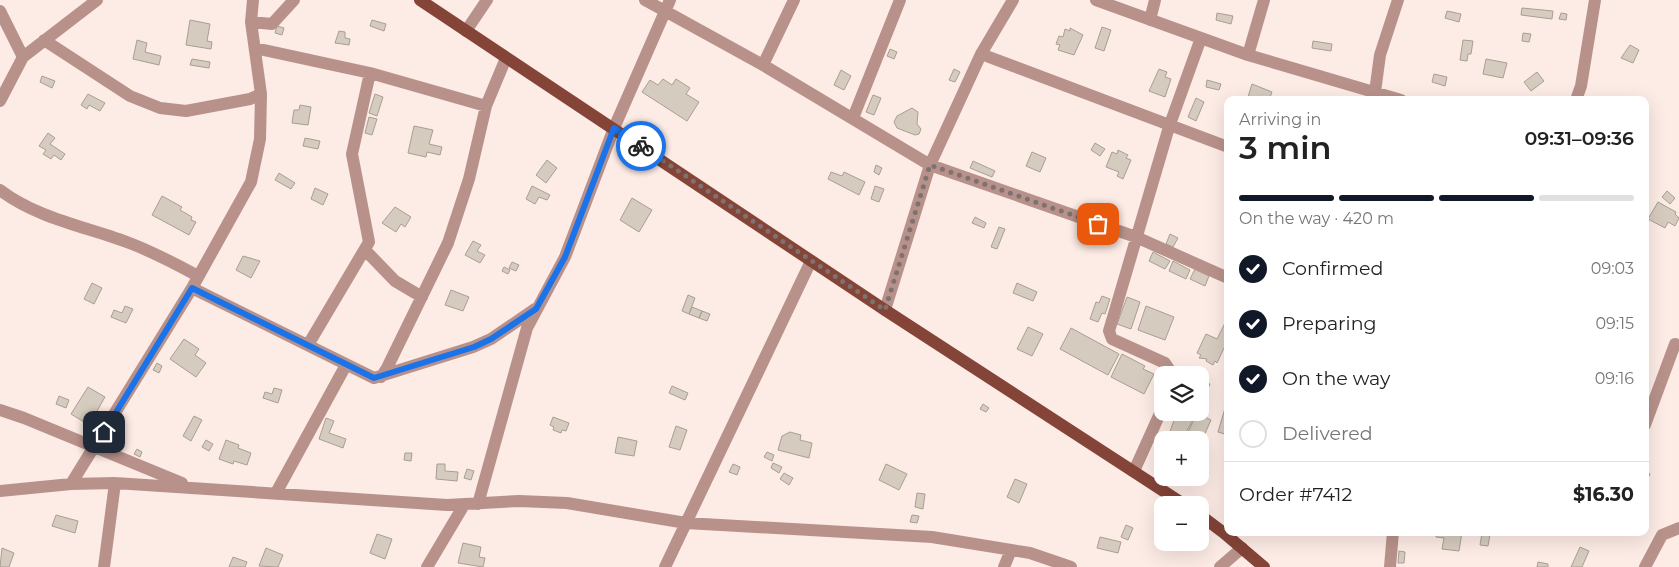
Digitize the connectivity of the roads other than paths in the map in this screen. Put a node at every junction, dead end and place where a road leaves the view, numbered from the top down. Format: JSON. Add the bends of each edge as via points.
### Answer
{"nodes":[{"id":1,"x":97,"y":0,"type":"edge"},
{"id":2,"x":254,"y":0,"type":"edge"},
{"id":3,"x":294,"y":0,"type":"edge"},
{"id":4,"x":420,"y":0,"type":"edge"},
{"id":5,"x":487,"y":0,"type":"edge"},
{"id":6,"x":645,"y":0,"type":"edge"},
{"id":7,"x":794,"y":0,"type":"edge"},
{"id":8,"x":900,"y":0,"type":"edge"},
{"id":9,"x":1013,"y":0,"type":"edge"},
{"id":10,"x":1096,"y":0,"type":"edge"},
{"id":11,"x":1156,"y":0,"type":"edge"},
{"id":12,"x":1264,"y":0,"type":"edge"},
{"id":13,"x":1398,"y":0,"type":"edge"},
{"id":14,"x":1595,"y":0,"type":"edge"},
{"id":15,"x":668,"y":6,"type":"edge"},
{"id":16,"x":0,"y":11,"type":"edge"},
{"id":17,"x":1150,"y":20,"type":"junction"},
{"id":18,"x":251,"y":22,"type":"junction"},
{"id":19,"x":466,"y":31,"type":"junction"},
{"id":20,"x":1202,"y":38,"type":"junction"},
{"id":21,"x":44,"y":40,"type":"junction"},
{"id":22,"x":255,"y":48,"type":"junction"},
{"id":23,"x":981,"y":54,"type":"junction"},
{"id":24,"x":1248,"y":55,"type":"junction"},
{"id":25,"x":23,"y":57,"type":"junction"},
{"id":26,"x":506,"y":58,"type":"junction"},
{"id":27,"x":763,"y":65,"type":"junction"},
{"id":28,"x":370,"y":73,"type":"junction"},
{"id":29,"x":1375,"y":92,"type":"junction"},
{"id":30,"x":261,"y":94,"type":"junction"},
{"id":31,"x":1387,"y":96,"type":"edge"},
{"id":32,"x":1577,"y":96,"type":"edge"},
{"id":33,"x":0,"y":101,"type":"edge"},
{"id":34,"x":486,"y":106,"type":"junction"},
{"id":35,"x":852,"y":118,"type":"junction"},
{"id":36,"x":1170,"y":127,"type":"junction"},
{"id":37,"x":614,"y":128,"type":"junction"},
{"id":38,"x":1224,"y":146,"type":"edge"},
{"id":39,"x":930,"y":165,"type":"junction"},
{"id":40,"x":0,"y":190,"type":"edge"},
{"id":41,"x":1136,"y":237,"type":"junction"},
{"id":42,"x":366,"y":251,"type":"junction"},
{"id":43,"x":812,"y":260,"type":"junction"},
{"id":44,"x":198,"y":276,"type":"junction"},
{"id":45,"x":1224,"y":276,"type":"edge"},
{"id":46,"x":192,"y":288,"type":"junction"},
{"id":47,"x":422,"y":297,"type":"junction"},
{"id":48,"x":536,"y":309,"type":"junction"},
{"id":49,"x":885,"y":310,"type":"junction"},
{"id":50,"x":1674,"y":344,"type":"dead end"},
{"id":51,"x":308,"y":345,"type":"junction"},
{"id":52,"x":346,"y":365,"type":"junction"},
{"id":53,"x":1167,"y":366,"type":"edge"},
{"id":54,"x":381,"y":377,"type":"junction"},
{"id":55,"x":0,"y":410,"type":"edge"},
{"id":56,"x":1649,"y":414,"type":"edge"},
{"id":57,"x":1157,"y":421,"type":"edge"},
{"id":58,"x":94,"y":448,"type":"junction"},
{"id":59,"x":1134,"y":471,"type":"junction"},
{"id":60,"x":116,"y":483,"type":"junction"},
{"id":61,"x":71,"y":484,"type":"junction"},
{"id":62,"x":194,"y":488,"type":"junction"},
{"id":63,"x":0,"y":491,"type":"edge"},
{"id":64,"x":276,"y":493,"type":"junction"},
{"id":65,"x":1172,"y":496,"type":"edge"},
{"id":66,"x":478,"y":504,"type":"junction"},
{"id":67,"x":464,"y":505,"type":"junction"},
{"id":68,"x":1209,"y":521,"type":"edge"},
{"id":69,"x":686,"y":523,"type":"junction"},
{"id":70,"x":1679,"y":528,"type":"edge"},
{"id":71,"x":1224,"y":530,"type":"edge"},
{"id":72,"x":1231,"y":536,"type":"edge"},
{"id":73,"x":1393,"y":536,"type":"edge"},
{"id":74,"x":1242,"y":548,"type":"junction"},
{"id":75,"x":1011,"y":550,"type":"junction"},
{"id":76,"x":104,"y":567,"type":"edge"},
{"id":77,"x":427,"y":567,"type":"edge"},
{"id":78,"x":665,"y":567,"type":"edge"},
{"id":79,"x":1004,"y":567,"type":"edge"},
{"id":80,"x":1071,"y":567,"type":"edge"},
{"id":81,"x":1220,"y":567,"type":"edge"},
{"id":82,"x":1264,"y":567,"type":"edge"},
{"id":83,"x":1390,"y":567,"type":"edge"},
{"id":84,"x":1645,"y":567,"type":"edge"}],
"edges":[{"from":1,"to":21,"type":"street"},
{"from":2,"to":18,"type":"street"},
{"from":3,"to":18,"type":"street","via":[[272,24]]},
{"from":4,"to":19,"type":"main road"},
{"from":5,"to":19,"type":"street"},
{"from":6,"to":15,"type":"street"},
{"from":7,"to":27,"type":"street"},
{"from":8,"to":35,"type":"street"},
{"from":9,"to":23,"type":"street"},
{"from":10,"to":17,"type":"street"},
{"from":11,"to":17,"type":"street"},
{"from":12,"to":24,"type":"street"},
{"from":13,"to":29,"type":"street","via":[[1380,55]]},
{"from":14,"to":32,"type":"street"},
{"from":15,"to":27,"type":"street"},
{"from":15,"to":37,"type":"street"},
{"from":16,"to":25,"type":"street"},
{"from":17,"to":20,"type":"street"},
{"from":18,"to":22,"type":"street"},
{"from":19,"to":26,"type":"main road"},
{"from":20,"to":24,"type":"street"},
{"from":20,"to":36,"type":"street"},
{"from":21,"to":25,"type":"street"},
{"from":21,"to":30,"type":"street","via":[[130,96],[160,108],[186,111]]},
{"from":22,"to":28,"type":"street"},
{"from":22,"to":30,"type":"street"},
{"from":23,"to":36,"type":"street"},
{"from":23,"to":39,"type":"street"},
{"from":24,"to":29,"type":"street"},
{"from":25,"to":33,"type":"street"},
{"from":26,"to":34,"type":"street"},
{"from":26,"to":37,"type":"main road"},
{"from":27,"to":35,"type":"street"},
{"from":28,"to":34,"type":"street"},
{"from":28,"to":42,"type":"street","via":[[352,154],[370,242]]},
{"from":29,"to":31,"type":"street"},
{"from":30,"to":44,"type":"street","via":[[260,139],[254,174]]},
{"from":34,"to":47,"type":"street","via":[[456,221]]},
{"from":35,"to":39,"type":"street"},
{"from":36,"to":38,"type":"street"},
{"from":36,"to":41,"type":"street"},
{"from":37,"to":43,"type":"main road"},
{"from":37,"to":48,"type":"street","via":[[565,257]]},
{"from":39,"to":41,"type":"street"},
{"from":39,"to":49,"type":"street"},
{"from":40,"to":44,"type":"street","via":[[48,216],[162,256]]},
{"from":41,"to":45,"type":"street"},
{"from":41,"to":53,"type":"street","via":[[1109,335]]},
{"from":42,"to":47,"type":"street","via":[[395,281]]},
{"from":42,"to":51,"type":"street"},
{"from":43,"to":49,"type":"main road"},
{"from":43,"to":69,"type":"street"},
{"from":44,"to":46,"type":"street"},
{"from":46,"to":51,"type":"street"},
{"from":46,"to":58,"type":"street"},
{"from":47,"to":54,"type":"street"},
{"from":48,"to":54,"type":"street","via":[[474,347]]},
{"from":48,"to":66,"type":"street","via":[[527,328]]},
{"from":49,"to":59,"type":"main road"},
{"from":50,"to":56,"type":"street"},
{"from":51,"to":52,"type":"street"},
{"from":52,"to":54,"type":"street","via":[[374,378]]},
{"from":52,"to":64,"type":"street"},
{"from":55,"to":58,"type":"street"},
{"from":57,"to":59,"type":"street"},
{"from":58,"to":61,"type":"street"},
{"from":58,"to":62,"type":"street"},
{"from":59,"to":65,"type":"main road"},
{"from":60,"to":61,"type":"street"},
{"from":60,"to":62,"type":"street"},
{"from":60,"to":76,"type":"street"},
{"from":61,"to":63,"type":"street"},
{"from":62,"to":64,"type":"street"},
{"from":64,"to":67,"type":"street"},
{"from":66,"to":67,"type":"street"},
{"from":66,"to":69,"type":"street","via":[[567,503]]},
{"from":67,"to":77,"type":"street"},
{"from":68,"to":71,"type":"main road"},
{"from":69,"to":75,"type":"street","via":[[932,537]]},
{"from":69,"to":78,"type":"street"},
{"from":70,"to":84,"type":"street","via":[[1662,535]]},
{"from":72,"to":74,"type":"main road"},
{"from":73,"to":83,"type":"street"},
{"from":74,"to":81,"type":"street"},
{"from":74,"to":82,"type":"main road"},
{"from":75,"to":79,"type":"street"},
{"from":75,"to":80,"type":"street"}]}
